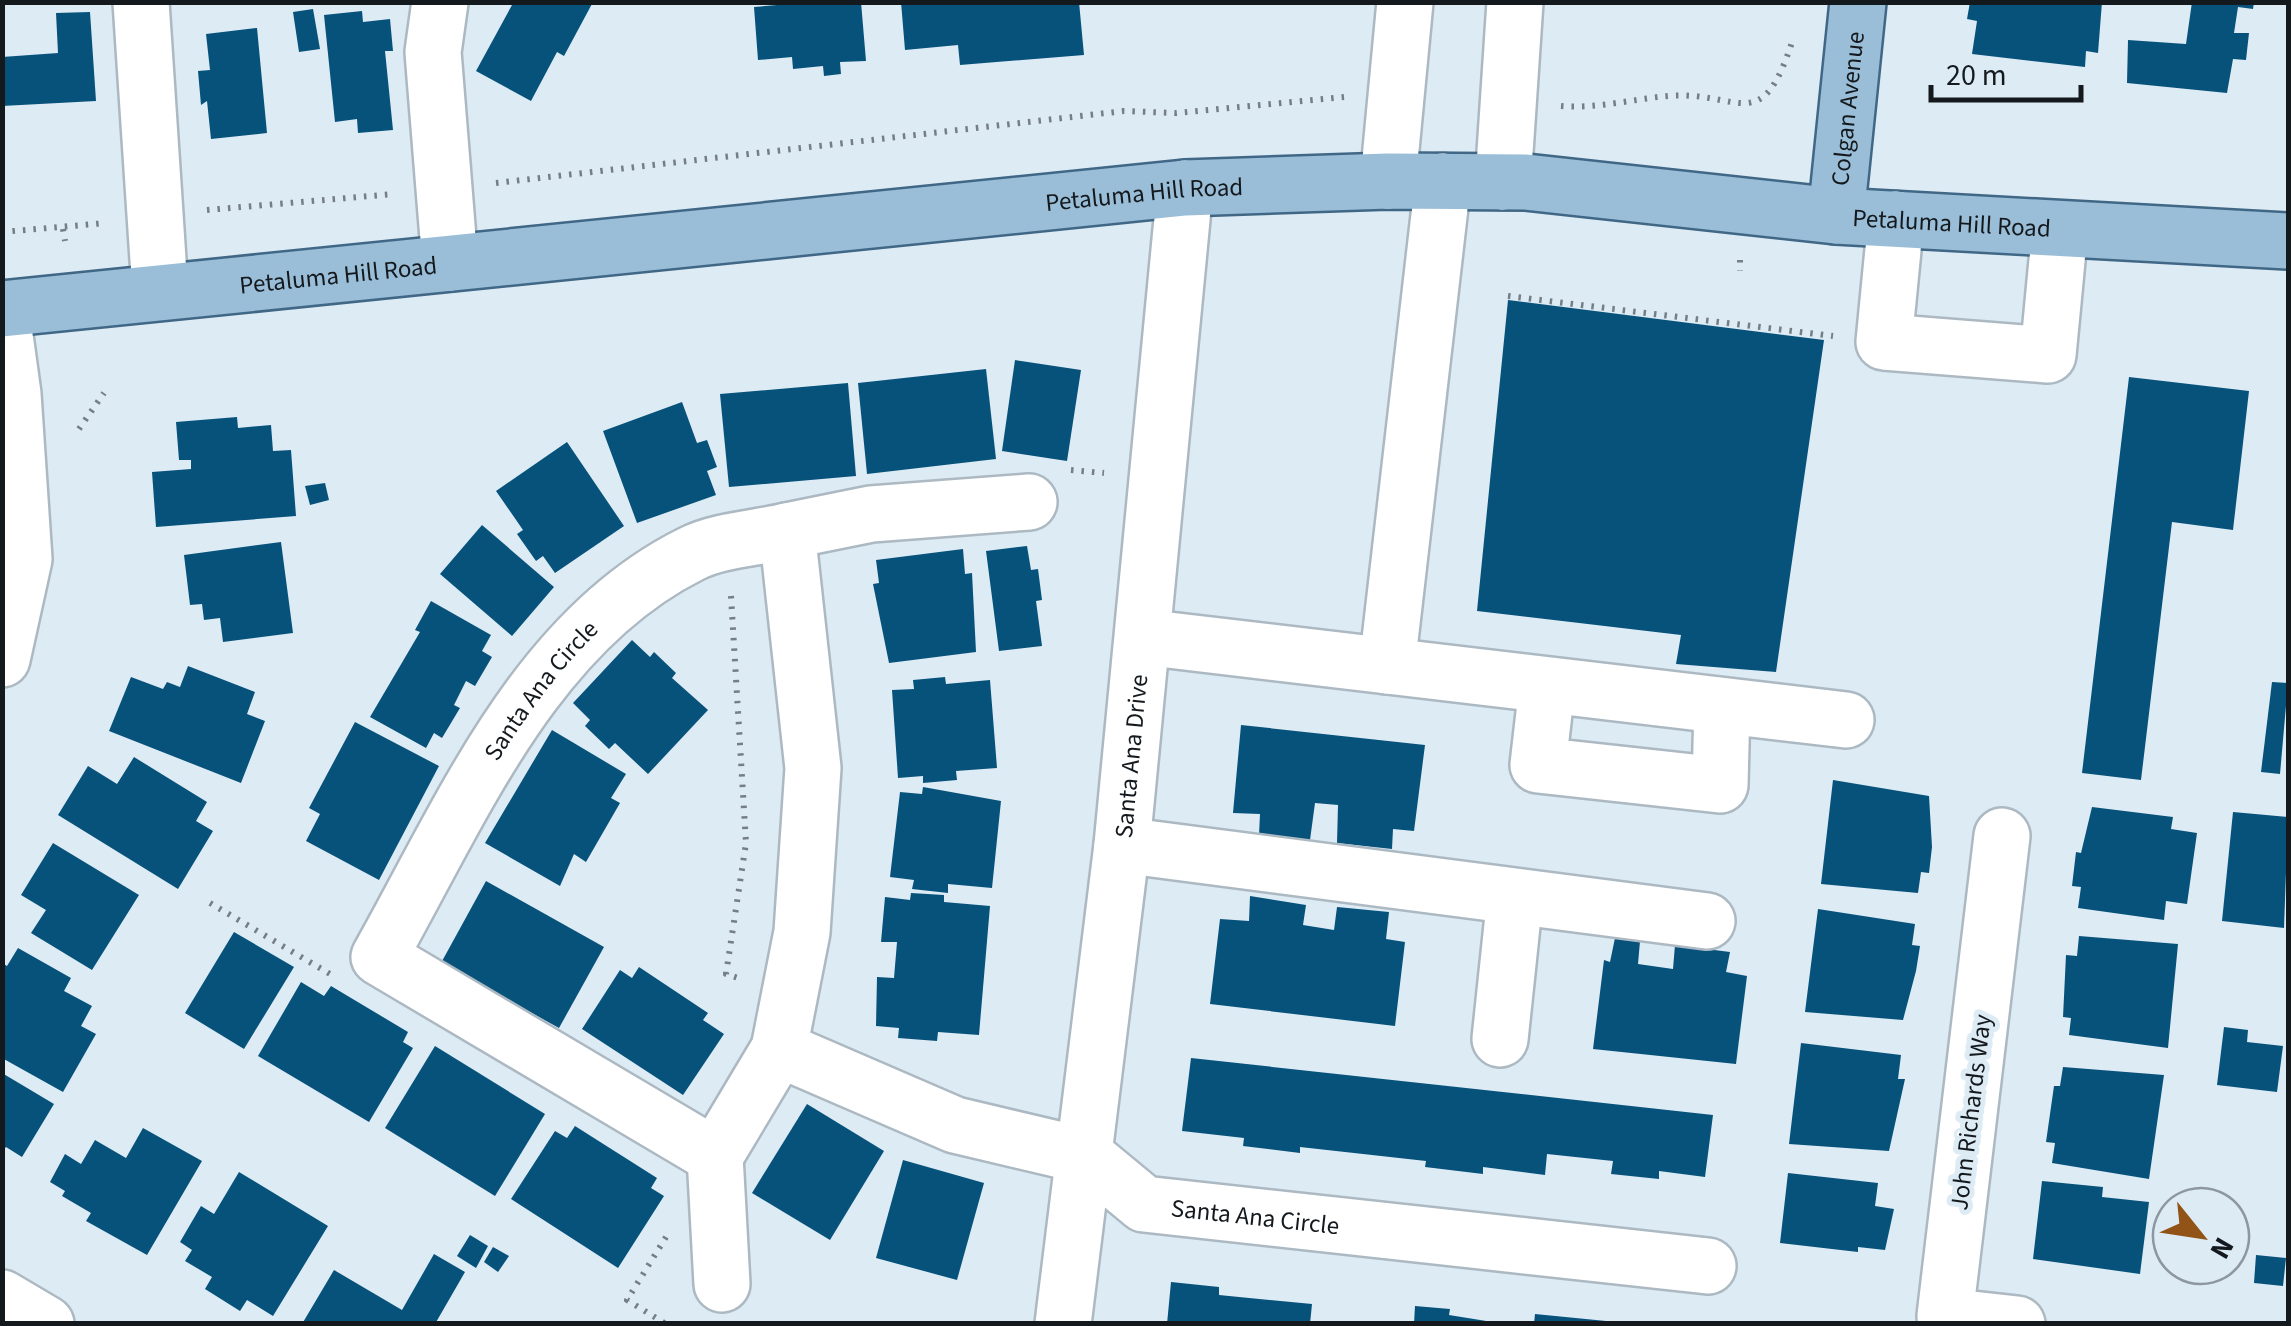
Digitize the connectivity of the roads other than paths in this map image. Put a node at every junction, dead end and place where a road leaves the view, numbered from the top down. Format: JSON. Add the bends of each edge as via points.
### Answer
{"nodes":[{"id":1,"x":141,"y":2,"type":"edge"},
{"id":2,"x":440,"y":2,"type":"edge"},
{"id":3,"x":1405,"y":2,"type":"edge"},
{"id":4,"x":1516,"y":2,"type":"edge"},
{"id":5,"x":1858,"y":2,"type":"edge"},
{"id":6,"x":1444,"y":180,"type":"junction"},
{"id":7,"x":1388,"y":181,"type":"junction"},
{"id":8,"x":1503,"y":182,"type":"junction"},
{"id":9,"x":1186,"y":188,"type":"junction"},
{"id":10,"x":1836,"y":216,"type":"junction"},
{"id":11,"x":1896,"y":219,"type":"junction"},
{"id":12,"x":2060,"y":229,"type":"junction"},
{"id":13,"x":2288,"y":242,"type":"edge"},
{"id":14,"x":450,"y":263,"type":"junction"},
{"id":15,"x":160,"y":290,"type":"junction"},
{"id":16,"x":2,"y":311,"type":"edge"},
{"id":17,"x":1029,"y":502,"type":"dead end"},
{"id":18,"x":788,"y":532,"type":"junction"},
{"id":19,"x":1143,"y":637,"type":"junction"},
{"id":20,"x":2,"y":659,"type":"edge"},
{"id":21,"x":1387,"y":666,"type":"junction"},
{"id":22,"x":1546,"y":687,"type":"junction"},
{"id":23,"x":1722,"y":706,"type":"junction"},
{"id":24,"x":1846,"y":720,"type":"dead end"},
{"id":25,"x":2002,"y":836,"type":"dead end"},
{"id":26,"x":1122,"y":845,"type":"junction"},
{"id":27,"x":1516,"y":897,"type":"junction"},
{"id":28,"x":1707,"y":921,"type":"dead end"},
{"id":29,"x":1500,"y":1039,"type":"dead end"},
{"id":30,"x":778,"y":1048,"type":"junction"},
{"id":31,"x":715,"y":1156,"type":"junction"},
{"id":32,"x":1086,"y":1156,"type":"junction"},
{"id":33,"x":1708,"y":1266,"type":"dead end"},
{"id":34,"x":722,"y":1284,"type":"dead end"},
{"id":35,"x":2,"y":1298,"type":"edge"},
{"id":36,"x":46,"y":1324,"type":"edge"},
{"id":37,"x":1063,"y":1324,"type":"edge"},
{"id":38,"x":2017,"y":1324,"type":"edge"}],
"edges":[{"from":1,"to":15,"type":"street"},
{"from":2,"to":14,"type":"street","via":[[433,52]]},
{"from":3,"to":7,"type":"street"},
{"from":4,"to":8,"type":"street"},
{"from":5,"to":10,"type":"main road","name":"Colgan Avenue"},
{"from":6,"to":7,"type":"main road","name":"Petaluma Hill Road"},
{"from":6,"to":8,"type":"main road","name":"Petaluma Hill Road"},
{"from":6,"to":21,"type":"street"},
{"from":7,"to":9,"type":"main road","name":"Petaluma Hill Road"},
{"from":8,"to":10,"type":"main road","name":"Petaluma Hill Road"},
{"from":9,"to":14,"type":"main road","name":"Petaluma Hill Road"},
{"from":9,"to":19,"type":"street","name":"Santa Ana Drive"},
{"from":10,"to":11,"type":"main road","name":"Petaluma Hill Road"},
{"from":11,"to":12,"type":"main road","name":"Petaluma Hill Road"},
{"from":11,"to":12,"type":"street","via":[[1884,342],[2048,355]]},
{"from":12,"to":13,"type":"main road","name":"Petaluma Hill Road"},
{"from":14,"to":15,"type":"main road","name":"Petaluma Hill Road"},
{"from":15,"to":16,"type":"main road","name":"Petaluma Hill Road"},
{"from":16,"to":20,"type":"street","via":[[24,558]]},
{"from":17,"to":18,"type":"street","via":[[871,514]]},
{"from":18,"to":30,"type":"street","via":[[814,768],[802,932]]},
{"from":18,"to":31,"type":"street","name":"Santa Ana Circle","via":[[693,552],[596,617],[518,712],[379,957]]},
{"from":19,"to":21,"type":"street"},
{"from":19,"to":26,"type":"street","name":"Santa Ana Drive"},
{"from":21,"to":22,"type":"street"},
{"from":22,"to":23,"type":"street"},
{"from":22,"to":23,"type":"street","via":[[1538,765],[1720,785]]},
{"from":23,"to":24,"type":"street"},
{"from":25,"to":38,"type":"street","name":"John Richards Way","via":[[1945,1316]]},
{"from":26,"to":27,"type":"street"},
{"from":26,"to":32,"type":"street","name":"Santa Ana Drive"},
{"from":27,"to":28,"type":"street"},
{"from":27,"to":29,"type":"street"},
{"from":30,"to":31,"type":"street"},
{"from":30,"to":32,"type":"street","name":"Santa Ana Circle","via":[[955,1126]]},
{"from":31,"to":34,"type":"street"},
{"from":32,"to":33,"type":"street","name":"Santa Ana Circle","via":[[1144,1204]]},
{"from":32,"to":37,"type":"street","name":"Santa Ana Drive"},
{"from":35,"to":36,"type":"street"}]}
